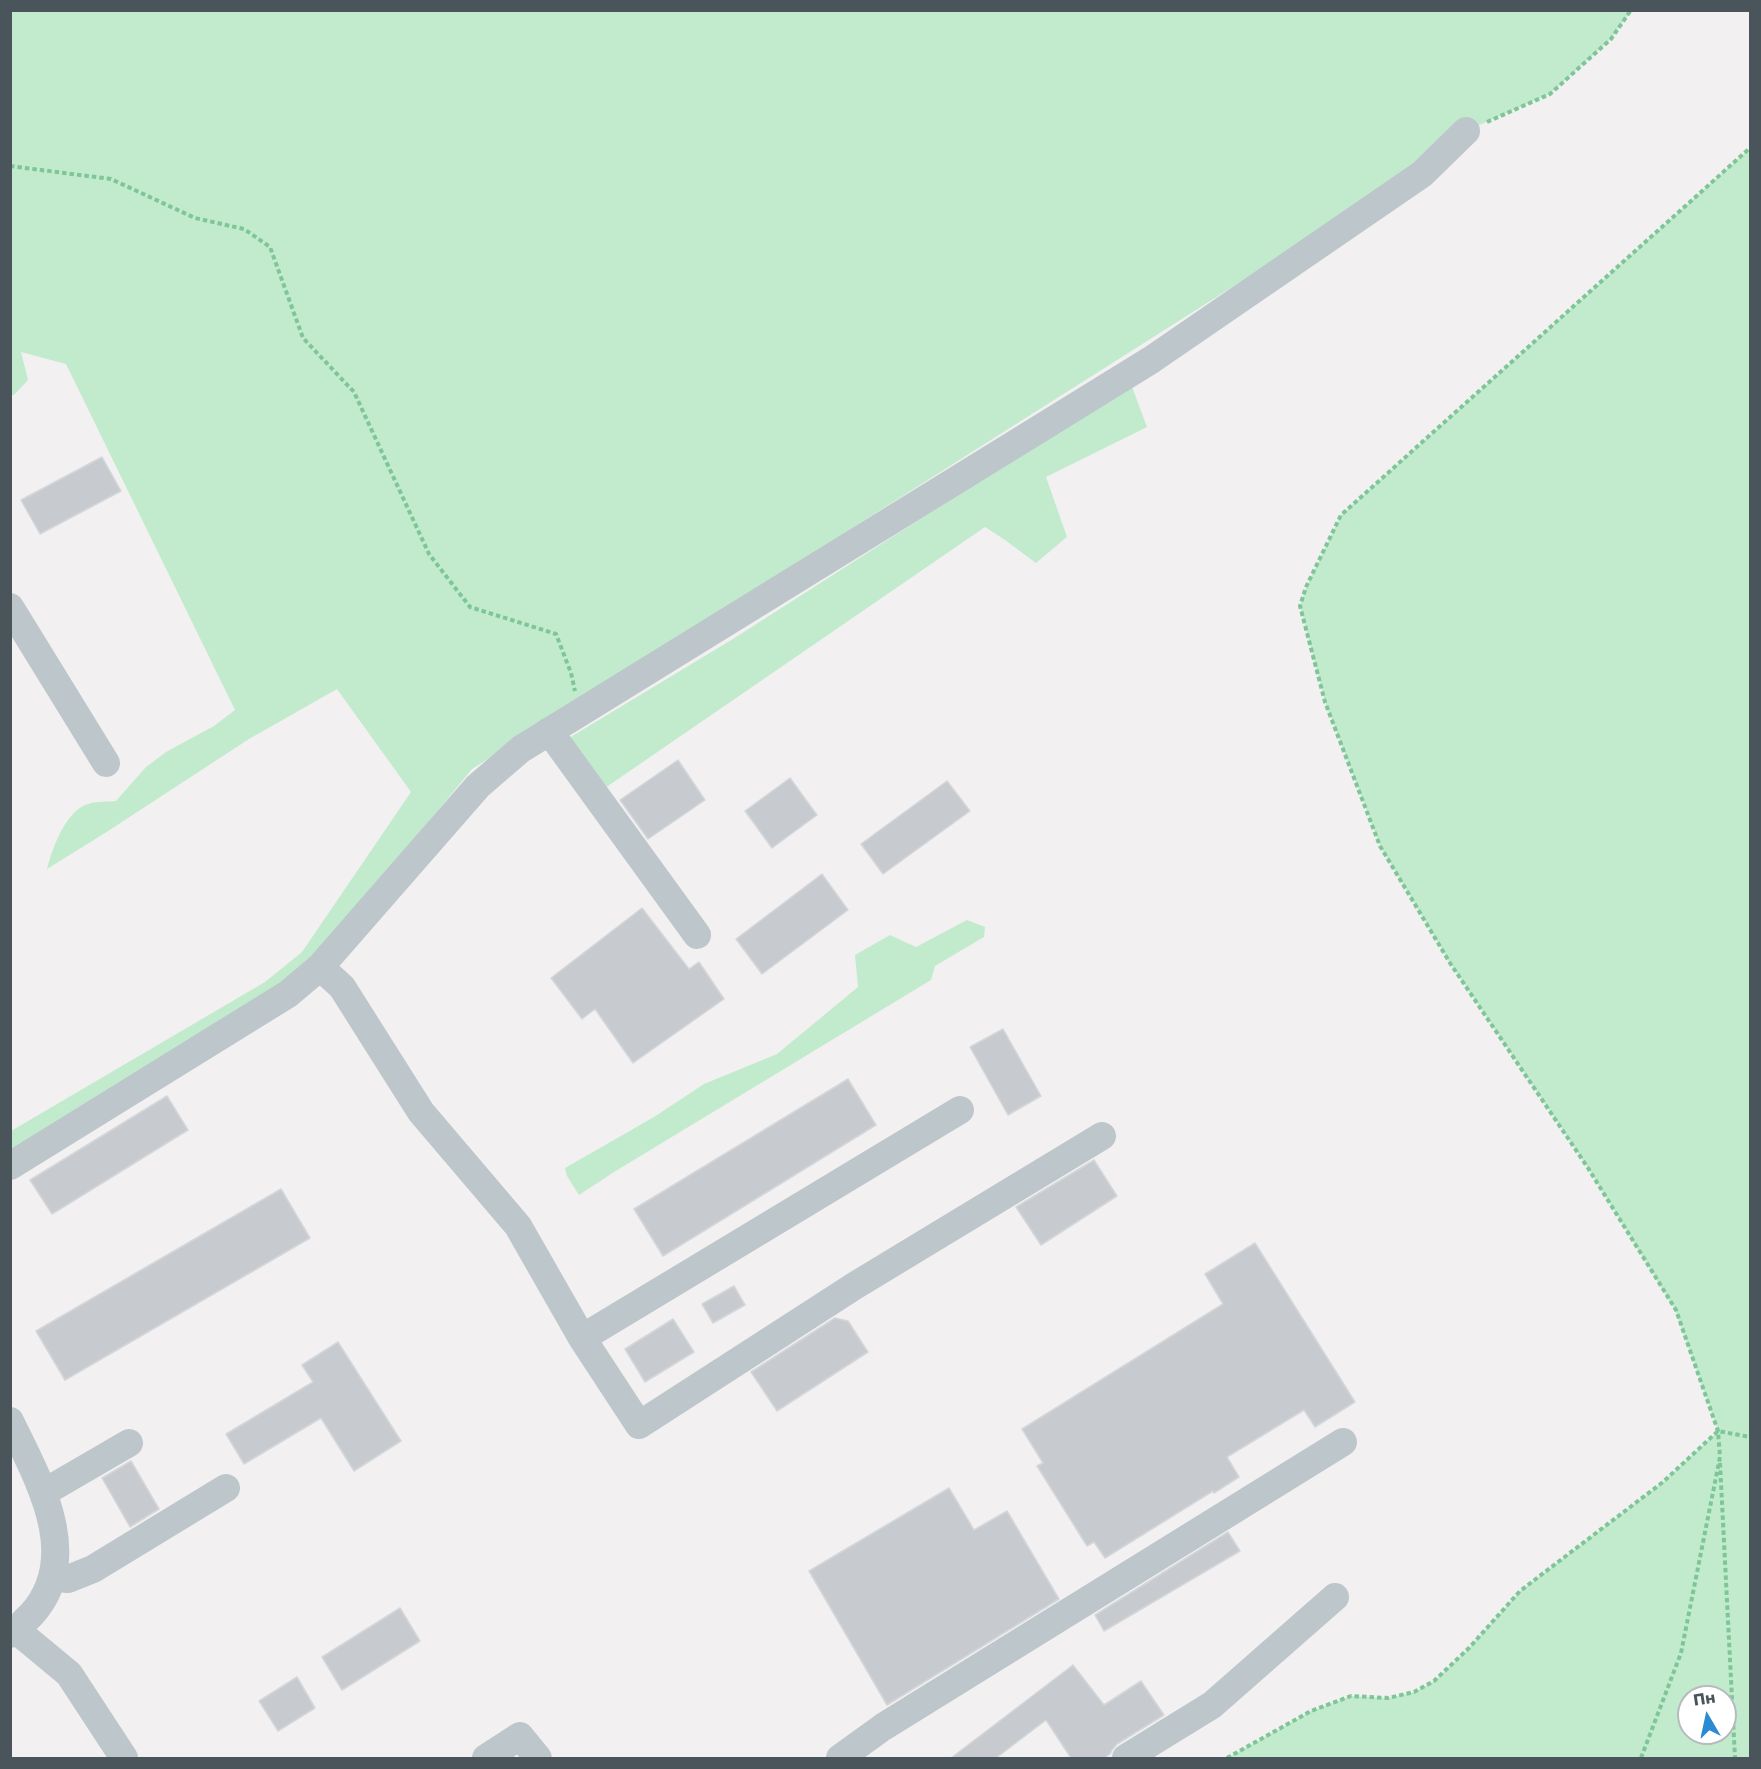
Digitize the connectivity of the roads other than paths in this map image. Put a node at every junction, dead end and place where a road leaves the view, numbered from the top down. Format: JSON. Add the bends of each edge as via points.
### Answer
{"nodes":[{"id":1,"x":1466,"y":131,"type":"road end"},
{"id":2,"x":10,"y":607,"type":"edge"},
{"id":3,"x":549,"y":731,"type":"junction"},
{"id":4,"x":106,"y":763,"type":"dead end"},
{"id":5,"x":697,"y":934,"type":"dead end"},
{"id":6,"x":320,"y":967,"type":"junction"},
{"id":7,"x":960,"y":1110,"type":"dead end"},
{"id":8,"x":1102,"y":1136,"type":"dead end"},
{"id":9,"x":10,"y":1166,"type":"edge"},
{"id":10,"x":582,"y":1338,"type":"junction"},
{"id":11,"x":10,"y":1421,"type":"edge"},
{"id":12,"x":1343,"y":1442,"type":"dead end"},
{"id":13,"x":129,"y":1443,"type":"dead end"},
{"id":14,"x":226,"y":1488,"type":"dead end"},
{"id":15,"x":43,"y":1493,"type":"junction"},
{"id":16,"x":52,"y":1577,"type":"junction"},
{"id":17,"x":1335,"y":1597,"type":"dead end"},
{"id":18,"x":13,"y":1632,"type":"edge"},
{"id":19,"x":124,"y":1758,"type":"edge"},
{"id":20,"x":486,"y":1758,"type":"edge"},
{"id":21,"x":538,"y":1758,"type":"edge"},
{"id":22,"x":840,"y":1758,"type":"edge"},
{"id":23,"x":1126,"y":1758,"type":"edge"}],
"edges":[{"from":1,"to":3,"type":"street","via":[[1422,174],[1151,360]]},
{"from":2,"to":4,"type":"street"},
{"from":3,"to":5,"type":"street"},
{"from":3,"to":6,"type":"street","via":[[478,786]]},
{"from":6,"to":9,"type":"street","via":[[288,994]]},
{"from":6,"to":10,"type":"street","via":[[342,987],[421,1112],[518,1226]]},
{"from":7,"to":10,"type":"street"},
{"from":8,"to":10,"type":"street","via":[[856,1286],[639,1425]]},
{"from":11,"to":15,"type":"street"},
{"from":12,"to":22,"type":"street","via":[[883,1727]]},
{"from":13,"to":15,"type":"street"},
{"from":14,"to":16,"type":"street","via":[[93,1569],[68,1579]]},
{"from":15,"to":16,"type":"street","via":[[55,1546]]},
{"from":16,"to":18,"type":"street","via":[[38,1607]]},
{"from":17,"to":23,"type":"street","via":[[1212,1705]]},
{"from":18,"to":19,"type":"street","via":[[69,1674]]},
{"from":20,"to":21,"type":"street","via":[[520,1736]]}]}
